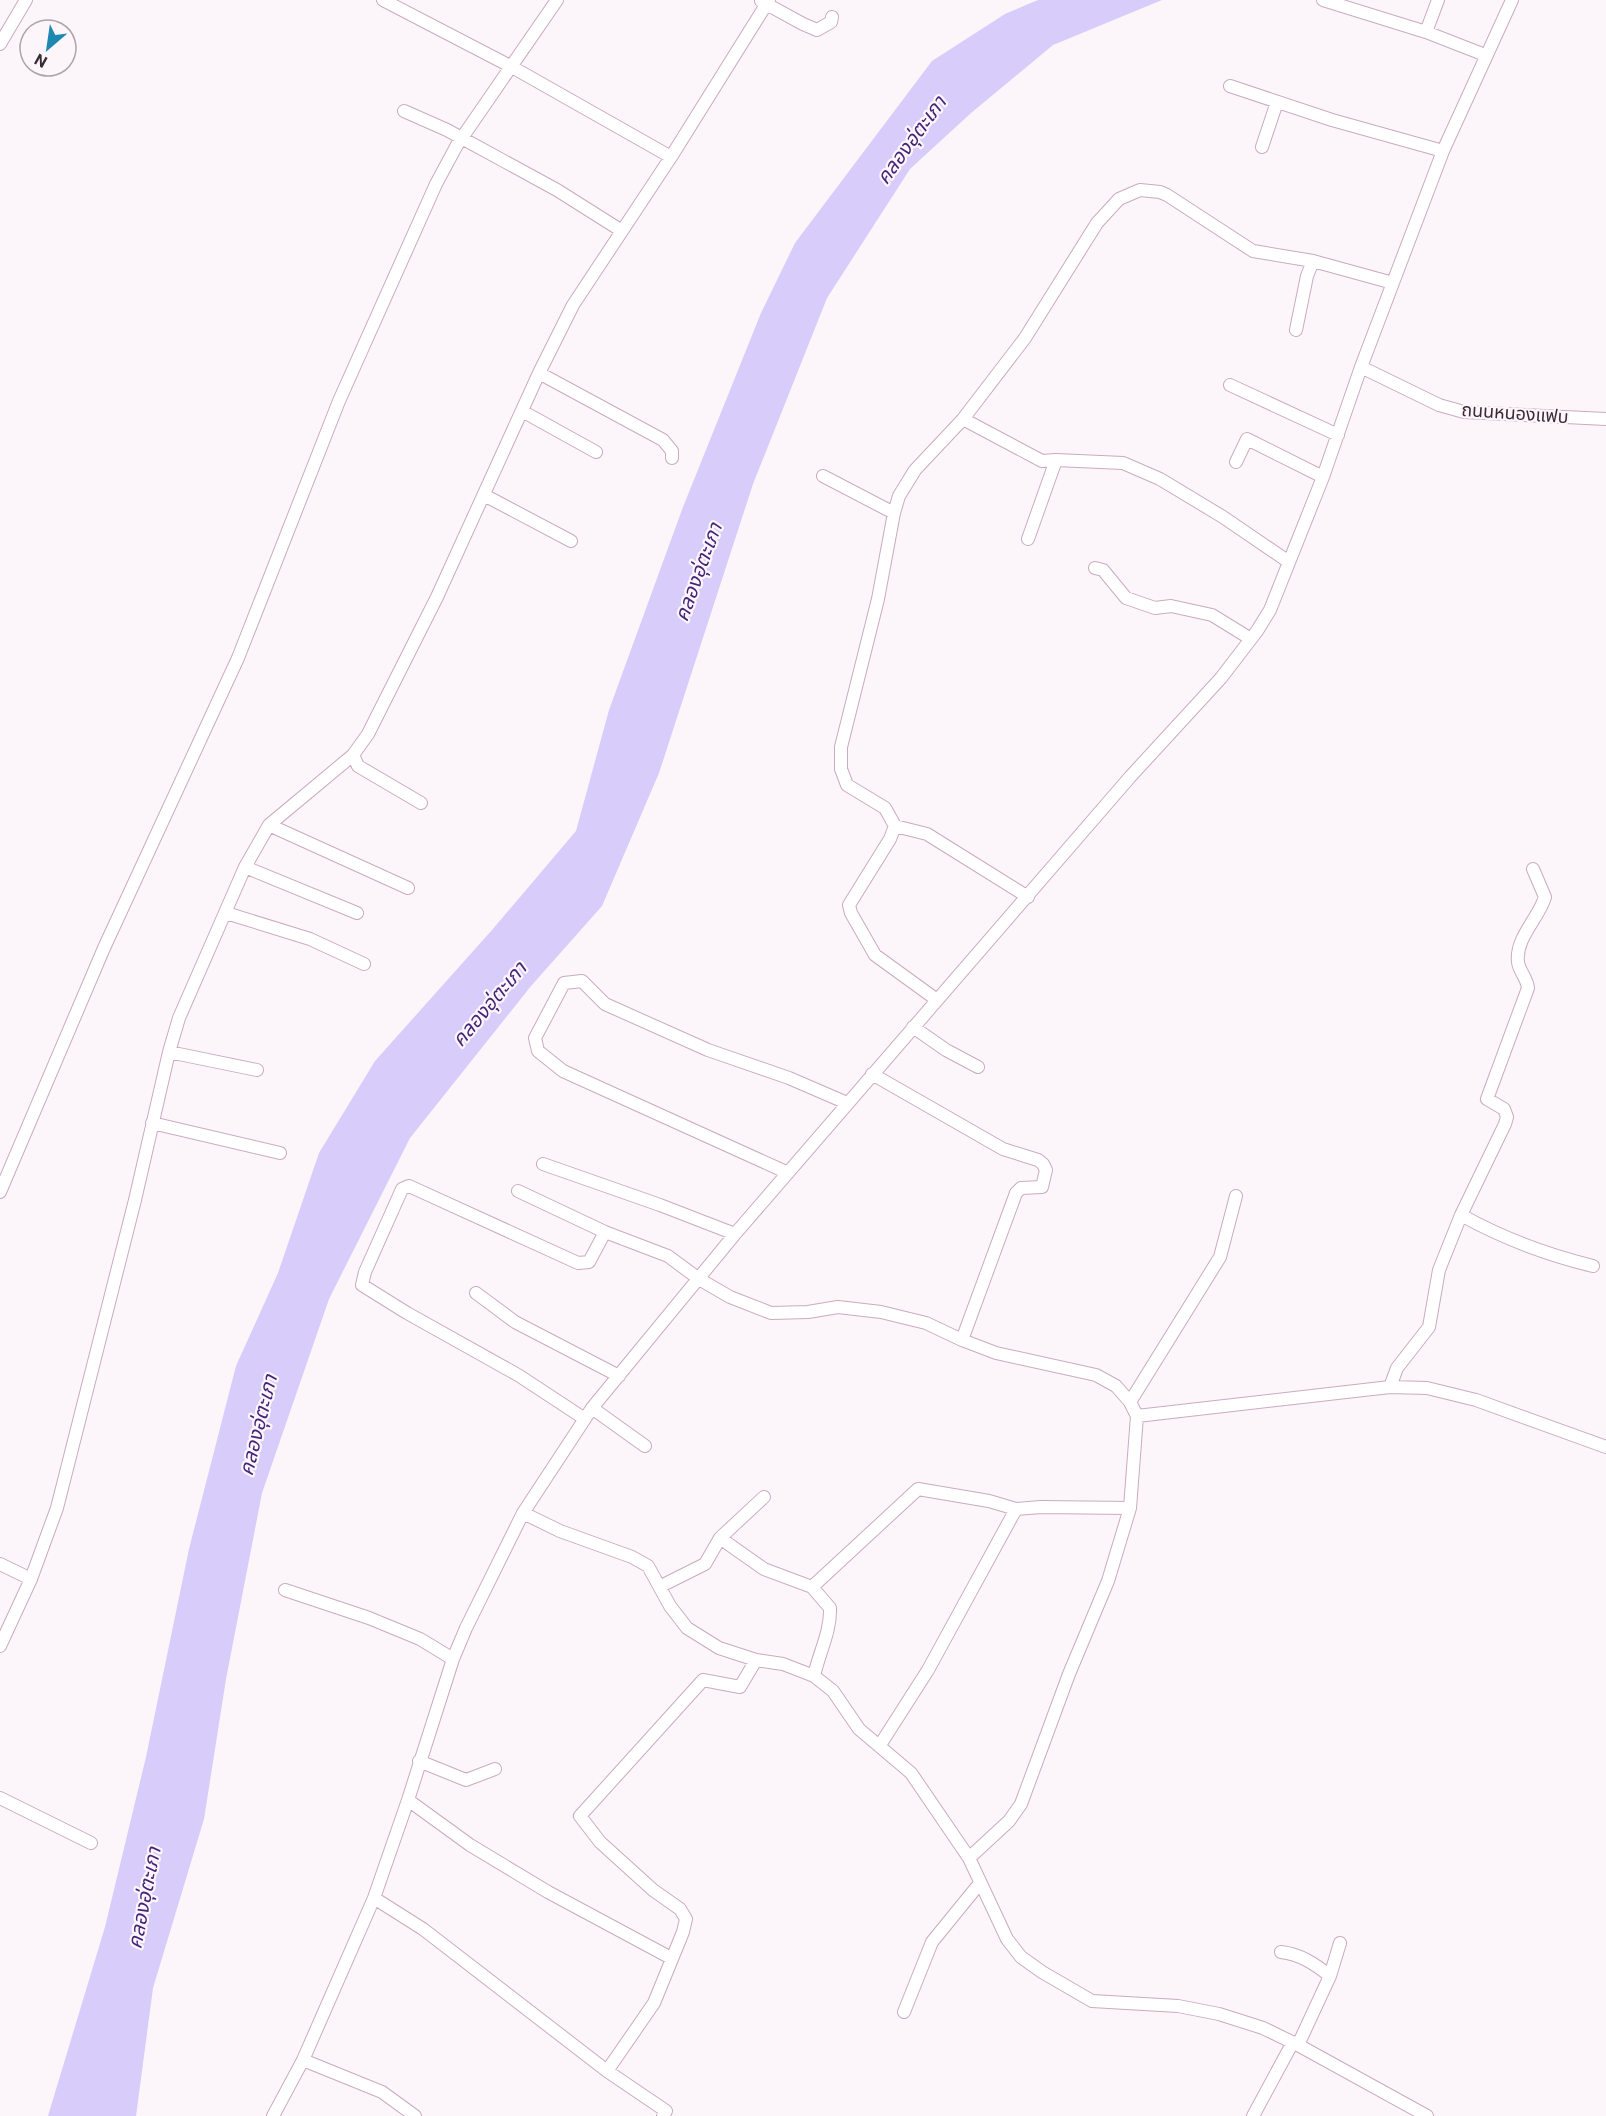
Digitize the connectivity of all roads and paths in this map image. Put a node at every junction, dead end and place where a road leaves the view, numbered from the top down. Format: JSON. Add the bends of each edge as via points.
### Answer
{"nodes":[{"id":1,"x":26,"y":0,"type":"edge"},
{"id":2,"x":383,"y":0,"type":"edge"},
{"id":3,"x":558,"y":0,"type":"edge"},
{"id":4,"x":1323,"y":0,"type":"edge"},
{"id":5,"x":1438,"y":0,"type":"edge"},
{"id":6,"x":1512,"y":0,"type":"edge"},
{"id":7,"x":765,"y":1,"type":"edge"},
{"id":8,"x":832,"y":17,"type":"dead end"},
{"id":9,"x":1426,"y":32,"type":"junction"},
{"id":10,"x":0,"y":44,"type":"edge"},
{"id":11,"x":1485,"y":56,"type":"junction"},
{"id":12,"x":512,"y":67,"type":"junction"},
{"id":13,"x":1230,"y":86,"type":"dead end"},
{"id":14,"x":1277,"y":102,"type":"junction"},
{"id":15,"x":404,"y":111,"type":"dead end"},
{"id":16,"x":461,"y":139,"type":"junction"},
{"id":17,"x":1262,"y":147,"type":"dead end"},
{"id":18,"x":1443,"y":152,"type":"junction"},
{"id":19,"x":671,"y":157,"type":"junction"},
{"id":20,"x":622,"y":231,"type":"junction"},
{"id":21,"x":1313,"y":261,"type":"junction"},
{"id":22,"x":1393,"y":283,"type":"junction"},
{"id":23,"x":1296,"y":330,"type":"dead end"},
{"id":24,"x":1361,"y":367,"type":"junction"},
{"id":25,"x":539,"y":373,"type":"junction"},
{"id":26,"x":1230,"y":385,"type":"dead end"},
{"id":27,"x":522,"y":411,"type":"junction"},
{"id":28,"x":963,"y":419,"type":"junction"},
{"id":29,"x":1606,"y":419,"type":"edge"},
{"id":30,"x":1338,"y":435,"type":"junction"},
{"id":31,"x":596,"y":452,"type":"dead end"},
{"id":32,"x":672,"y":458,"type":"dead end"},
{"id":33,"x":1056,"y":460,"type":"junction"},
{"id":34,"x":1236,"y":462,"type":"dead end"},
{"id":35,"x":823,"y":476,"type":"dead end"},
{"id":36,"x":1323,"y":477,"type":"junction"},
{"id":37,"x":484,"y":495,"type":"junction"},
{"id":38,"x":894,"y":513,"type":"junction"},
{"id":39,"x":1028,"y":539,"type":"dead end"},
{"id":40,"x":571,"y":541,"type":"dead end"},
{"id":41,"x":1289,"y":562,"type":"junction"},
{"id":42,"x":1095,"y":568,"type":"dead end"},
{"id":43,"x":1251,"y":639,"type":"junction"},
{"id":44,"x":353,"y":755,"type":"junction"},
{"id":45,"x":421,"y":803,"type":"dead end"},
{"id":46,"x":269,"y":825,"type":"junction"},
{"id":47,"x":895,"y":826,"type":"junction"},
{"id":48,"x":245,"y":867,"type":"junction"},
{"id":49,"x":1533,"y":869,"type":"dead end"},
{"id":50,"x":408,"y":888,"type":"dead end"},
{"id":51,"x":1028,"y":897,"type":"junction"},
{"id":52,"x":226,"y":913,"type":"junction"},
{"id":53,"x":357,"y":913,"type":"dead end"},
{"id":54,"x":364,"y":964,"type":"dead end"},
{"id":55,"x":938,"y":1000,"type":"junction"},
{"id":56,"x":913,"y":1027,"type":"junction"},
{"id":57,"x":169,"y":1052,"type":"junction"},
{"id":58,"x":978,"y":1067,"type":"dead end"},
{"id":59,"x":257,"y":1070,"type":"dead end"},
{"id":60,"x":872,"y":1074,"type":"junction"},
{"id":61,"x":847,"y":1103,"type":"junction"},
{"id":62,"x":152,"y":1123,"type":"junction"},
{"id":63,"x":280,"y":1153,"type":"dead end"},
{"id":64,"x":543,"y":1164,"type":"dead end"},
{"id":65,"x":786,"y":1172,"type":"junction"},
{"id":66,"x":518,"y":1191,"type":"dead end"},
{"id":67,"x":0,"y":1192,"type":"edge"},
{"id":68,"x":1236,"y":1196,"type":"dead end"},
{"id":69,"x":1461,"y":1215,"type":"junction"},
{"id":70,"x":605,"y":1232,"type":"junction"},
{"id":71,"x":735,"y":1234,"type":"junction"},
{"id":72,"x":1593,"y":1266,"type":"dead end"},
{"id":73,"x":699,"y":1279,"type":"junction"},
{"id":74,"x":476,"y":1293,"type":"dead end"},
{"id":75,"x":962,"y":1340,"type":"junction"},
{"id":76,"x":619,"y":1376,"type":"junction"},
{"id":77,"x":1390,"y":1388,"type":"junction"},
{"id":78,"x":1130,"y":1402,"type":"junction"},
{"id":79,"x":592,"y":1408,"type":"junction"},
{"id":80,"x":1137,"y":1416,"type":"junction"},
{"id":81,"x":585,"y":1419,"type":"junction"},
{"id":82,"x":645,"y":1446,"type":"dead end"},
{"id":83,"x":1606,"y":1447,"type":"edge"},
{"id":84,"x":764,"y":1497,"type":"dead end"},
{"id":85,"x":1130,"y":1508,"type":"junction"},
{"id":86,"x":1016,"y":1509,"type":"junction"},
{"id":87,"x":523,"y":1513,"type":"junction"},
{"id":88,"x":720,"y":1538,"type":"junction"},
{"id":89,"x":0,"y":1564,"type":"edge"},
{"id":90,"x":31,"y":1579,"type":"junction"},
{"id":91,"x":660,"y":1586,"type":"junction"},
{"id":92,"x":812,"y":1587,"type":"junction"},
{"id":93,"x":285,"y":1590,"type":"dead end"},
{"id":94,"x":0,"y":1646,"type":"edge"},
{"id":95,"x":453,"y":1659,"type":"junction"},
{"id":96,"x":756,"y":1660,"type":"junction"},
{"id":97,"x":814,"y":1676,"type":"junction"},
{"id":98,"x":880,"y":1745,"type":"junction"},
{"id":99,"x":419,"y":1761,"type":"junction"},
{"id":100,"x":495,"y":1770,"type":"dead end"},
{"id":101,"x":0,"y":1798,"type":"edge"},
{"id":102,"x":408,"y":1800,"type":"junction"},
{"id":103,"x":91,"y":1843,"type":"dead end"},
{"id":104,"x":969,"y":1858,"type":"junction"},
{"id":105,"x":980,"y":1883,"type":"junction"},
{"id":106,"x":374,"y":1898,"type":"junction"},
{"id":107,"x":1340,"y":1943,"type":"dead end"},
{"id":108,"x":1281,"y":1952,"type":"dead end"},
{"id":109,"x":671,"y":1958,"type":"junction"},
{"id":110,"x":1330,"y":1976,"type":"junction"},
{"id":111,"x":904,"y":2012,"type":"dead end"},
{"id":112,"x":1295,"y":2043,"type":"junction"},
{"id":113,"x":303,"y":2060,"type":"junction"},
{"id":114,"x":607,"y":2071,"type":"junction"},
{"id":115,"x":275,"y":2115,"type":"edge"},
{"id":116,"x":415,"y":2116,"type":"edge"},
{"id":117,"x":663,"y":2116,"type":"edge"},
{"id":118,"x":1253,"y":2116,"type":"edge"},
{"id":119,"x":1427,"y":2116,"type":"edge"}],
"edges":[{"from":1,"to":10,"type":"street"},
{"from":2,"to":12,"type":"street"},
{"from":3,"to":12,"type":"street"},
{"from":4,"to":9,"type":"street"},
{"from":5,"to":9,"type":"street"},
{"from":6,"to":11,"type":"street"},
{"from":7,"to":8,"type":"street","via":[[818,30]]},
{"from":7,"to":19,"type":"street","via":[[760,16]]},
{"from":9,"to":11,"type":"street"},
{"from":11,"to":18,"type":"street"},
{"from":12,"to":16,"type":"street"},
{"from":12,"to":19,"type":"street"},
{"from":13,"to":14,"type":"street"},
{"from":14,"to":17,"type":"street"},
{"from":14,"to":18,"type":"street"},
{"from":15,"to":16,"type":"street"},
{"from":16,"to":20,"type":"street","via":[[557,190]]},
{"from":16,"to":67,"type":"street","via":[[436,184],[339,401],[238,658],[104,948]]},
{"from":18,"to":22,"type":"street"},
{"from":19,"to":20,"type":"street"},
{"from":20,"to":25,"type":"street","via":[[573,305]]},
{"from":21,"to":22,"type":"street"},
{"from":21,"to":23,"type":"street"},
{"from":21,"to":28,"type":"street","via":[[1253,251],[1160,192],[1140,190],[1119,199],[1097,223],[1025,338]]},
{"from":22,"to":24,"type":"street"},
{"from":24,"to":29,"type":"street","name":"ถนนหนองแฟบ","via":[[1439,405],[1464,412]]},
{"from":24,"to":30,"type":"street"},
{"from":25,"to":27,"type":"street"},
{"from":25,"to":32,"type":"street","via":[[663,440]]},
{"from":26,"to":30,"type":"street"},
{"from":27,"to":31,"type":"street"},
{"from":27,"to":37,"type":"street"},
{"from":28,"to":33,"type":"street","via":[[1042,461]]},
{"from":28,"to":38,"type":"street","via":[[915,470]]},
{"from":30,"to":36,"type":"street"},
{"from":33,"to":39,"type":"street"},
{"from":33,"to":41,"type":"street","via":[[1123,464],[1160,479]]},
{"from":34,"to":36,"type":"street","via":[[1247,439]]},
{"from":35,"to":38,"type":"street"},
{"from":36,"to":41,"type":"street"},
{"from":37,"to":40,"type":"street"},
{"from":37,"to":44,"type":"street","via":[[368,734]]},
{"from":38,"to":47,"type":"street","via":[[841,758],[847,784],[885,808]]},
{"from":41,"to":43,"type":"street","via":[[1270,610]]},
{"from":42,"to":43,"type":"street","via":[[1103,570],[1126,598],[1155,608],[1170,606],[1212,615]]},
{"from":43,"to":51,"type":"street"},
{"from":44,"to":45,"type":"street","via":[[358,766]]},
{"from":44,"to":46,"type":"street"},
{"from":46,"to":48,"type":"street"},
{"from":46,"to":50,"type":"street"},
{"from":47,"to":51,"type":"street","via":[[927,834]]},
{"from":47,"to":55,"type":"street","via":[[849,905],[875,955]]},
{"from":48,"to":52,"type":"street"},
{"from":48,"to":53,"type":"street"},
{"from":49,"to":69,"type":"street","via":[[1545,897],[1518,953],[1528,988],[1487,1099],[1504,1109],[1507,1117]]},
{"from":51,"to":55,"type":"street"},
{"from":52,"to":54,"type":"street","via":[[310,939]]},
{"from":52,"to":57,"type":"street","via":[[179,1018]]},
{"from":55,"to":56,"type":"street"},
{"from":56,"to":58,"type":"street"},
{"from":56,"to":60,"type":"street"},
{"from":57,"to":59,"type":"street"},
{"from":57,"to":62,"type":"street"},
{"from":60,"to":61,"type":"street"},
{"from":60,"to":75,"type":"street","via":[[1003,1149],[1038,1160],[1046,1170],[1042,1187],[1021,1188],[1016,1193]]},
{"from":61,"to":65,"type":"street"},
{"from":61,"to":65,"type":"street","via":[[708,1050],[605,1004],[582,981],[564,983],[535,1038],[538,1051],[562,1071]]},
{"from":62,"to":63,"type":"street"},
{"from":62,"to":90,"type":"street","via":[[74,1444],[57,1508]]},
{"from":64,"to":71,"type":"street"},
{"from":65,"to":71,"type":"street"},
{"from":66,"to":70,"type":"street"},
{"from":68,"to":78,"type":"street","via":[[1220,1257]]},
{"from":69,"to":72,"type":"street","via":[[1522,1246]]},
{"from":69,"to":77,"type":"street","via":[[1439,1270],[1429,1327],[1397,1368]]},
{"from":70,"to":73,"type":"street","via":[[668,1256]]},
{"from":70,"to":81,"type":"street","via":[[589,1262],[578,1263],[409,1186],[402,1189],[362,1285],[518,1375]]},
{"from":71,"to":73,"type":"street"},
{"from":73,"to":75,"type":"street","via":[[729,1297],[771,1313],[838,1307],[881,1312],[926,1323]]},
{"from":73,"to":76,"type":"street"},
{"from":74,"to":76,"type":"street","via":[[515,1322]]},
{"from":75,"to":78,"type":"street","via":[[996,1353],[1096,1375],[1116,1386]]},
{"from":76,"to":79,"type":"street"},
{"from":77,"to":80,"type":"street"},
{"from":77,"to":83,"type":"street","via":[[1427,1388],[1476,1400]]},
{"from":78,"to":80,"type":"street"},
{"from":79,"to":81,"type":"street"},
{"from":79,"to":82,"type":"street"},
{"from":80,"to":85,"type":"street"},
{"from":81,"to":87,"type":"street"},
{"from":84,"to":88,"type":"street"},
{"from":85,"to":86,"type":"street"},
{"from":85,"to":104,"type":"street","via":[[1108,1581],[1021,1804],[1009,1821]]},
{"from":86,"to":92,"type":"street","via":[[918,1489]]},
{"from":86,"to":98,"type":"street","via":[[928,1670]]},
{"from":87,"to":91,"type":"street","via":[[632,1557],[648,1566]]},
{"from":87,"to":95,"type":"street"},
{"from":88,"to":91,"type":"street","via":[[705,1564]]},
{"from":88,"to":92,"type":"street","via":[[771,1572]]},
{"from":89,"to":90,"type":"street"},
{"from":90,"to":94,"type":"street"},
{"from":91,"to":96,"type":"street","via":[[687,1628],[719,1648]]},
{"from":92,"to":97,"type":"street","via":[[830,1608],[830,1625]]},
{"from":93,"to":95,"type":"street","via":[[369,1618],[420,1639]]},
{"from":95,"to":99,"type":"street"},
{"from":96,"to":97,"type":"street","via":[[783,1664]]},
{"from":96,"to":109,"type":"street","via":[[740,1687],[703,1680],[580,1816],[600,1842],[680,1909],[686,1919]]},
{"from":97,"to":98,"type":"street","via":[[833,1691],[859,1729]]},
{"from":98,"to":104,"type":"street","via":[[910,1773]]},
{"from":99,"to":100,"type":"street","via":[[466,1780]]},
{"from":99,"to":102,"type":"street"},
{"from":101,"to":103,"type":"street"},
{"from":102,"to":106,"type":"street"},
{"from":102,"to":109,"type":"street","via":[[470,1845],[548,1892]]},
{"from":104,"to":105,"type":"street"},
{"from":105,"to":111,"type":"street","via":[[932,1942]]},
{"from":105,"to":112,"type":"street","via":[[1006,1939],[1021,1958],[1092,2001],[1178,2006],[1219,2013]]},
{"from":106,"to":113,"type":"street"},
{"from":106,"to":114,"type":"street","via":[[461,1957]]},
{"from":107,"to":110,"type":"street"},
{"from":108,"to":110,"type":"street","via":[[1302,1958]]},
{"from":109,"to":114,"type":"street","via":[[654,2003]]},
{"from":110,"to":112,"type":"street"},
{"from":112,"to":118,"type":"street"},
{"from":112,"to":119,"type":"street"},
{"from":113,"to":115,"type":"street"},
{"from":113,"to":116,"type":"street","via":[[382,2092]]},
{"from":114,"to":117,"type":"street","via":[[666,2111]]}]}
